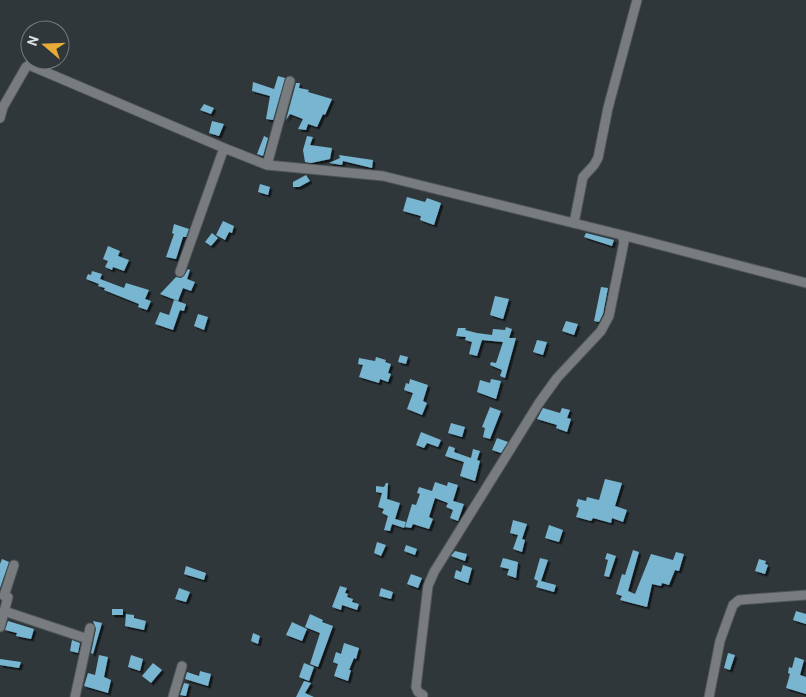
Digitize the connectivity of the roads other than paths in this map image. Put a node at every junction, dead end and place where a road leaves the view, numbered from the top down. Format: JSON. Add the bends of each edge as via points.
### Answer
{"nodes":[{"id":1,"x":637,"y":0,"type":"edge"},
{"id":2,"x":290,"y":82,"type":"dead end"},
{"id":3,"x":0,"y":118,"type":"edge"},
{"id":4,"x":224,"y":148,"type":"junction"},
{"id":5,"x":267,"y":165,"type":"junction"},
{"id":6,"x":574,"y":223,"type":"junction"},
{"id":7,"x":622,"y":235,"type":"junction"},
{"id":8,"x":180,"y":272,"type":"dead end"},
{"id":9,"x":806,"y":283,"type":"edge"},
{"id":10,"x":14,"y":565,"type":"dead end"},
{"id":11,"x":806,"y":595,"type":"edge"},
{"id":12,"x":4,"y":611,"type":"junction"},
{"id":13,"x":0,"y":627,"type":"edge"},
{"id":14,"x":90,"y":628,"type":"dead end"},
{"id":15,"x":88,"y":639,"type":"junction"},
{"id":16,"x":182,"y":666,"type":"dead end"},
{"id":17,"x":423,"y":696,"type":"dead end"},
{"id":18,"x":74,"y":697,"type":"edge"},
{"id":19,"x":173,"y":697,"type":"edge"},
{"id":20,"x":709,"y":697,"type":"edge"}],
"edges":[{"from":1,"to":6,"type":"street","via":[[598,158],[582,177]]},
{"from":2,"to":5,"type":"street"},
{"from":3,"to":4,"type":"street","via":[[29,65]]},
{"from":4,"to":5,"type":"street"},
{"from":4,"to":8,"type":"street"},
{"from":5,"to":6,"type":"street","via":[[383,176]]},
{"from":6,"to":7,"type":"street"},
{"from":7,"to":9,"type":"street"},
{"from":7,"to":17,"type":"street","via":[[624,242],[609,316],[601,331],[557,378],[539,403],[434,572],[428,586],[416,687]]},
{"from":10,"to":12,"type":"street","via":[[4,596],[8,597]]},
{"from":11,"to":20,"type":"street","via":[[739,600],[733,605],[720,641]]},
{"from":12,"to":13,"type":"street"},
{"from":12,"to":15,"type":"street"},
{"from":14,"to":15,"type":"street"},
{"from":15,"to":18,"type":"street"},
{"from":16,"to":19,"type":"street"}]}
